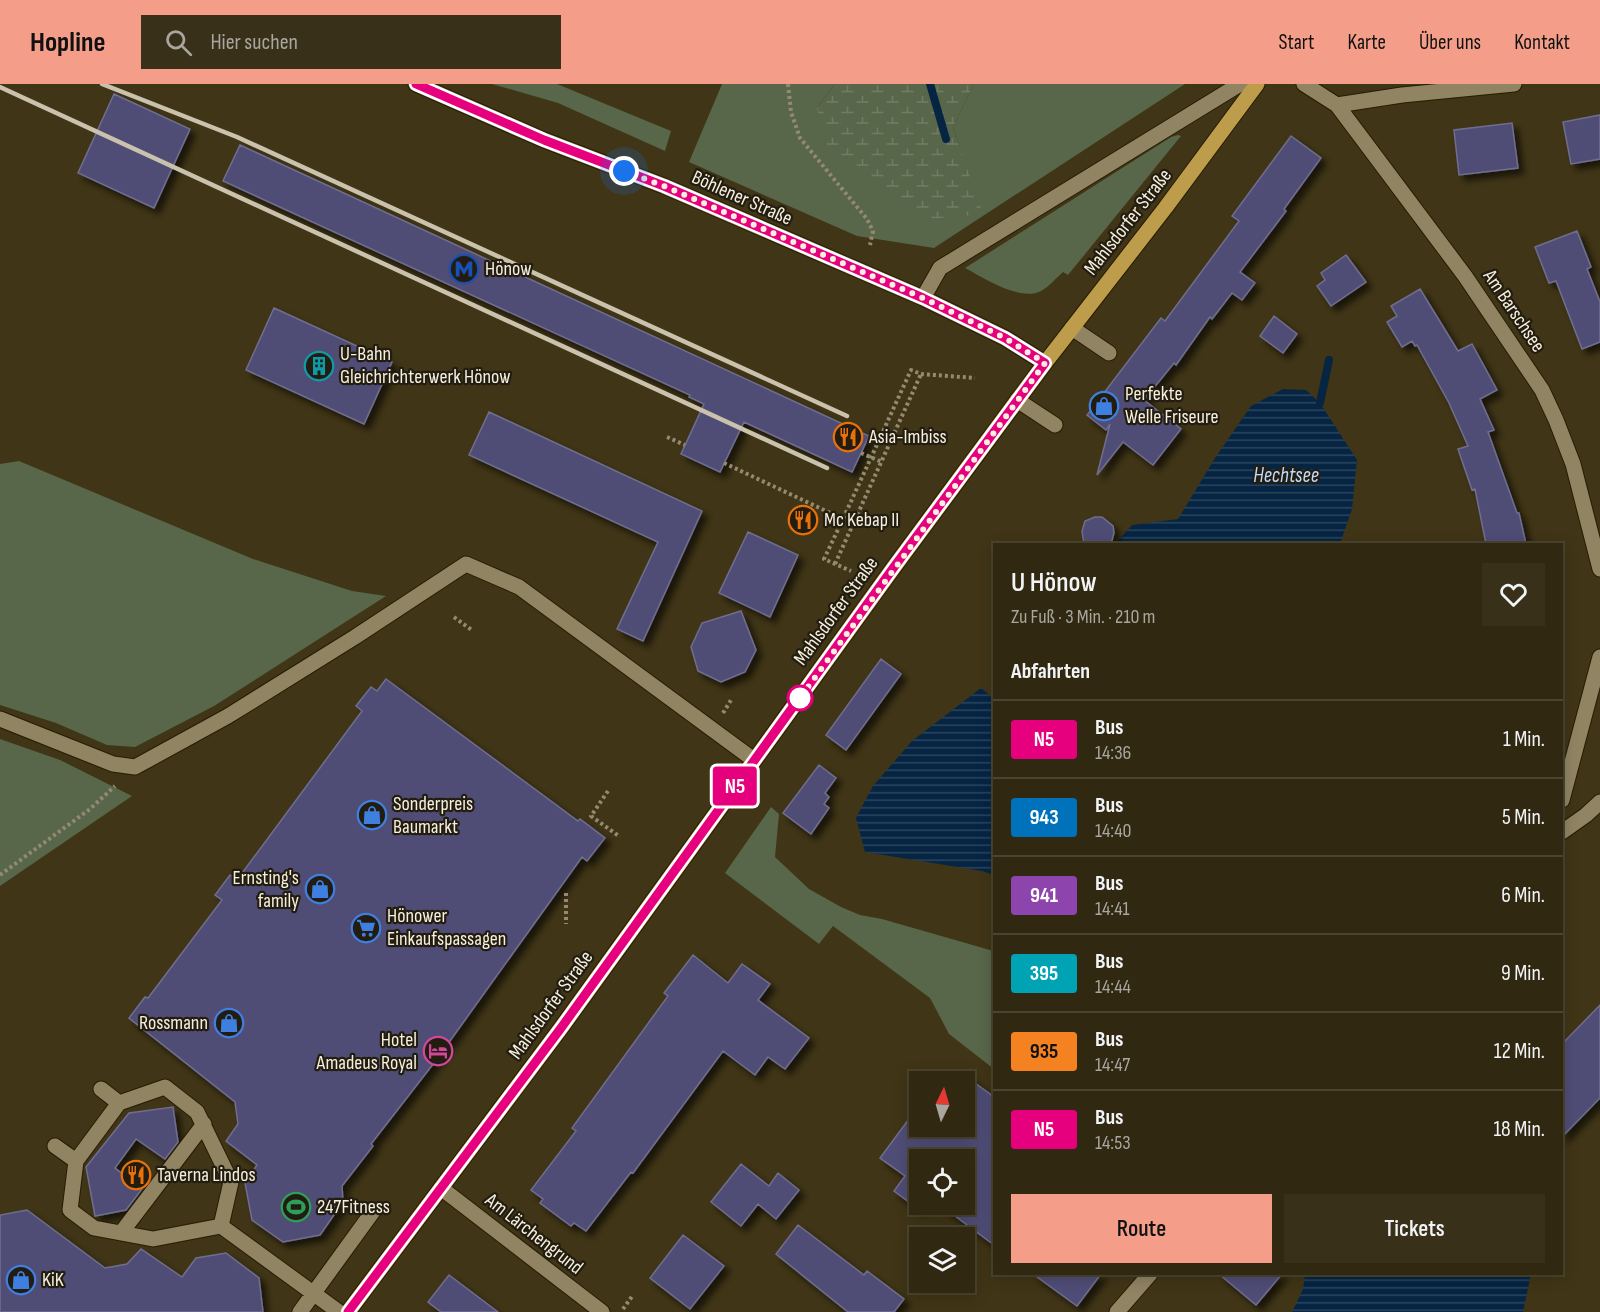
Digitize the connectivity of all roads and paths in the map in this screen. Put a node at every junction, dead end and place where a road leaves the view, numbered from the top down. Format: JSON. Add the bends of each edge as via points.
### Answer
{"nodes":[{"id":1,"x":416,"y":84,"type":"edge"},
{"id":2,"x":1240,"y":84,"type":"edge"},
{"id":3,"x":1257,"y":84,"type":"edge"},
{"id":4,"x":1304,"y":84,"type":"edge"},
{"id":5,"x":1514,"y":84,"type":"edge"},
{"id":6,"x":787,"y":85,"type":"edge"},
{"id":7,"x":1337,"y":105,"type":"junction"},
{"id":8,"x":870,"y":245,"type":"dead end"},
{"id":9,"x":923,"y":298,"type":"junction"},
{"id":10,"x":1071,"y":327,"type":"junction"},
{"id":11,"x":1109,"y":353,"type":"dead end"},
{"id":12,"x":1045,"y":363,"type":"junction"},
{"id":13,"x":921,"y":374,"type":"junction"},
{"id":14,"x":975,"y":378,"type":"dead end"},
{"id":15,"x":1017,"y":400,"type":"junction"},
{"id":16,"x":1055,"y":425,"type":"dead end"},
{"id":17,"x":668,"y":437,"type":"dead end"},
{"id":18,"x":685,"y":445,"type":"dead end"},
{"id":19,"x":861,"y":453,"type":"dead end"},
{"id":20,"x":871,"y":458,"type":"junction"},
{"id":21,"x":882,"y":462,"type":"junction"},
{"id":22,"x":724,"y":463,"type":"dead end"},
{"id":23,"x":843,"y":519,"type":"junction"},
{"id":24,"x":836,"y":564,"type":"junction"},
{"id":25,"x":1600,"y":569,"type":"edge"},
{"id":26,"x":851,"y":571,"type":"dead end"},
{"id":27,"x":454,"y":617,"type":"dead end"},
{"id":28,"x":473,"y":631,"type":"dead end"},
{"id":29,"x":1600,"y":657,"type":"edge"},
{"id":30,"x":0,"y":719,"type":"edge"},
{"id":31,"x":753,"y":760,"type":"junction"},
{"id":32,"x":135,"y":767,"type":"junction"},
{"id":33,"x":608,"y":791,"type":"dead end"},
{"id":34,"x":1563,"y":796,"type":"edge"},
{"id":35,"x":1600,"y":802,"type":"edge"},
{"id":36,"x":1563,"y":831,"type":"edge"},
{"id":37,"x":620,"y":837,"type":"dead end"},
{"id":38,"x":0,"y":875,"type":"edge"},
{"id":39,"x":566,"y":893,"type":"dead end"},
{"id":40,"x":566,"y":924,"type":"dead end"},
{"id":41,"x":101,"y":1089,"type":"dead end"},
{"id":42,"x":119,"y":1103,"type":"junction"},
{"id":43,"x":204,"y":1124,"type":"junction"},
{"id":44,"x":55,"y":1146,"type":"dead end"},
{"id":45,"x":76,"y":1161,"type":"junction"},
{"id":46,"x":441,"y":1188,"type":"junction"},
{"id":47,"x":374,"y":1210,"type":"dead end"},
{"id":48,"x":221,"y":1226,"type":"junction"},
{"id":49,"x":121,"y":1233,"type":"junction"},
{"id":50,"x":1149,"y":1275,"type":"edge"},
{"id":51,"x":314,"y":1293,"type":"junction"},
{"id":52,"x":633,"y":1295,"type":"dead end"},
{"id":53,"x":300,"y":1312,"type":"edge"},
{"id":54,"x":339,"y":1312,"type":"edge"},
{"id":55,"x":348,"y":1312,"type":"edge"},
{"id":56,"x":602,"y":1312,"type":"edge"},
{"id":57,"x":620,"y":1312,"type":"edge"},
{"id":58,"x":1117,"y":1312,"type":"edge"}],
"edges":[{"from":1,"to":9,"type":"street","name":"Böhlener Straße"},
{"from":2,"to":9,"type":"street","name":"Mahlsdorfer Straße","via":[[940,268]]},
{"from":3,"to":10,"type":"main road","name":"Mahlsdorfer Straße"},
{"from":4,"to":7,"type":"street"},
{"from":5,"to":7,"type":"street"},
{"from":6,"to":8,"type":"path","via":[[800,138],[867,219],[873,231]]},
{"from":7,"to":25,"type":"street","name":"Am Barschsee","via":[[1465,276],[1542,390],[1573,464]]},
{"from":9,"to":12,"type":"street","name":"Böhlener Straße","via":[[1005,338]]},
{"from":10,"to":11,"type":"street"},
{"from":10,"to":12,"type":"main road","name":"Mahlsdorfer Straße"},
{"from":12,"to":15,"type":"main road","name":"Mahlsdorfer Straße"},
{"from":13,"to":14,"type":"path"},
{"from":13,"to":20,"type":"path","via":[[911,370]]},
{"from":13,"to":21,"type":"path"},
{"from":15,"to":16,"type":"street"},
{"from":15,"to":31,"type":"main road","name":"Mahlsdorfer Straße"},
{"from":17,"to":18,"type":"path"},
{"from":19,"to":20,"type":"path"},
{"from":20,"to":21,"type":"path"},
{"from":20,"to":23,"type":"path"},
{"from":21,"to":24,"type":"path"},
{"from":22,"to":23,"type":"path"},
{"from":23,"to":24,"type":"path","via":[[824,559]]},
{"from":24,"to":26,"type":"path"},
{"from":27,"to":28,"type":"path"},
{"from":29,"to":34,"type":"street"},
{"from":30,"to":32,"type":"street","via":[[112,764]]},
{"from":31,"to":32,"type":"street","via":[[519,586],[466,564],[228,716]]},
{"from":31,"to":46,"type":"main road","name":"Mahlsdorfer Straße"},
{"from":32,"to":38,"type":"path","via":[[90,809]]},
{"from":33,"to":37,"type":"path","via":[[591,816]]},
{"from":35,"to":36,"type":"street"},
{"from":39,"to":40,"type":"path"},
{"from":41,"to":42,"type":"street"},
{"from":42,"to":43,"type":"street","via":[[165,1087],[197,1112]]},
{"from":42,"to":45,"type":"street"},
{"from":43,"to":48,"type":"street","via":[[231,1182]]},
{"from":43,"to":49,"type":"street"},
{"from":44,"to":45,"type":"street"},
{"from":45,"to":49,"type":"street","via":[[70,1210],[94,1228]]},
{"from":46,"to":55,"type":"main road","name":"Mahlsdorfer Straße"},
{"from":46,"to":56,"type":"street","name":"Am Lärchengrund"},
{"from":47,"to":51,"type":"street"},
{"from":48,"to":49,"type":"street","via":[[153,1239]]},
{"from":48,"to":51,"type":"street"},
{"from":50,"to":58,"type":"street"},
{"from":51,"to":53,"type":"street"},
{"from":51,"to":54,"type":"street"},
{"from":52,"to":57,"type":"path"}]}
